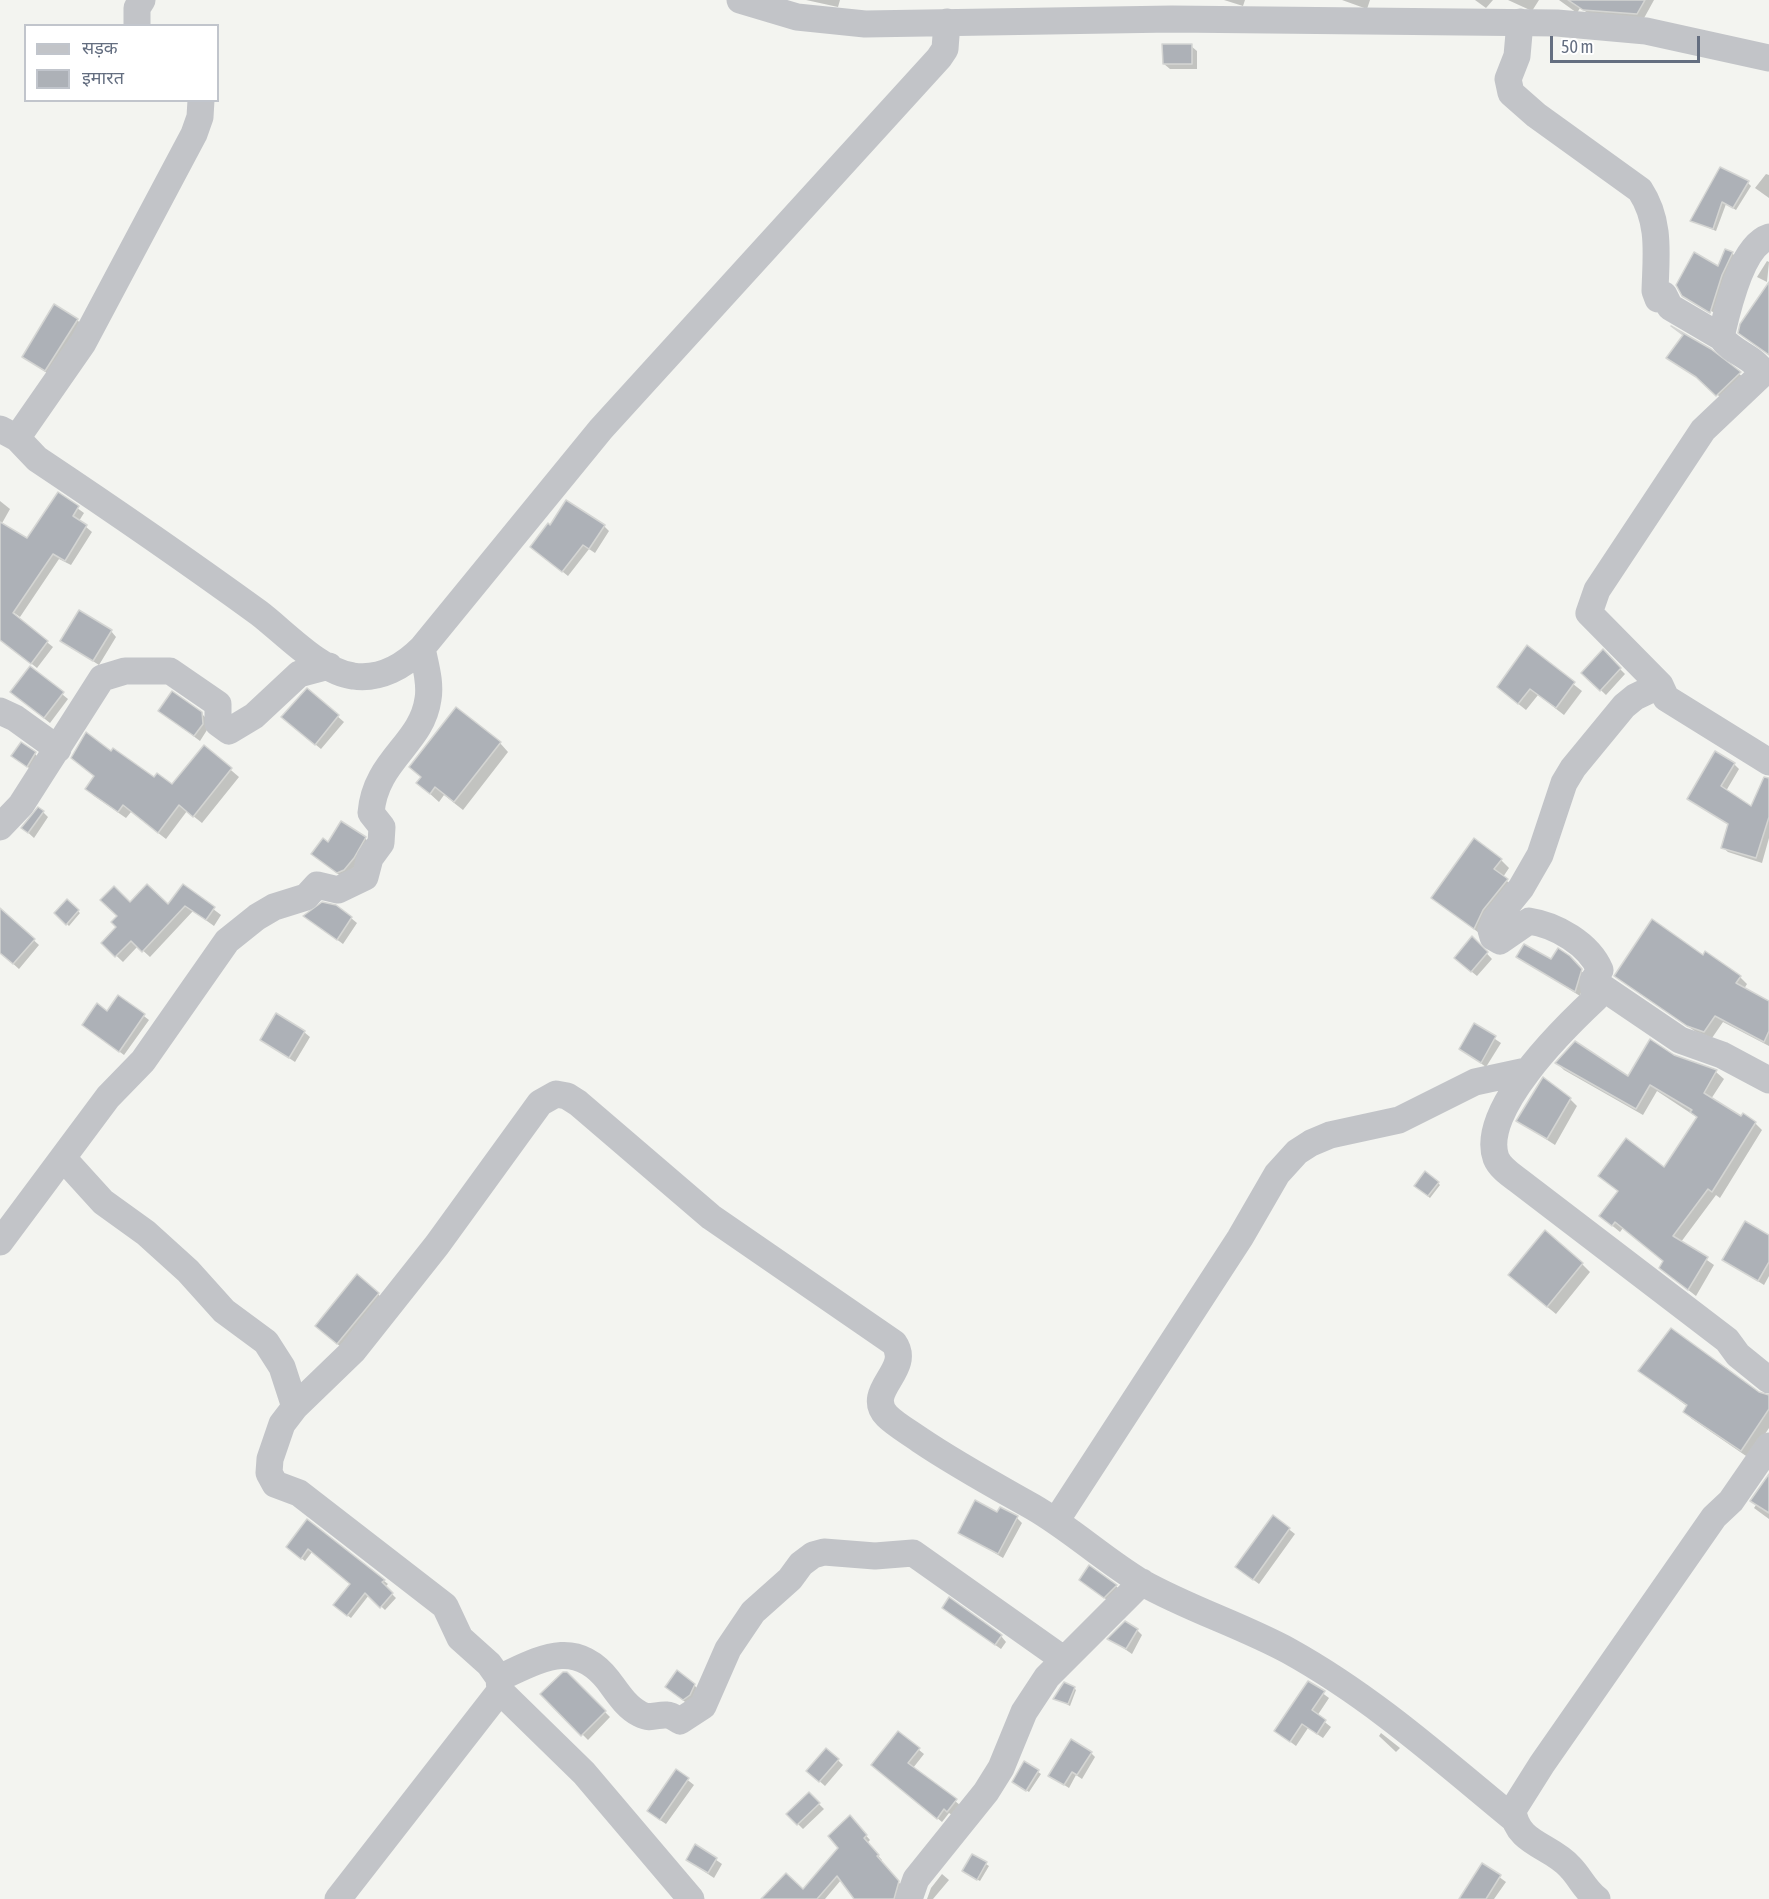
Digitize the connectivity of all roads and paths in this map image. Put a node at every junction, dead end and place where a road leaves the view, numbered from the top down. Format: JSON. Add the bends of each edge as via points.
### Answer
{"nodes":[{"id":1,"x":142,"y":0,"type":"edge"},
{"id":2,"x":740,"y":0,"type":"edge"},
{"id":3,"x":137,"y":24,"type":"edge"},
{"id":4,"x":1520,"y":32,"type":"junction"},
{"id":5,"x":946,"y":33,"type":"junction"},
{"id":6,"x":1769,"y":58,"type":"edge"},
{"id":7,"x":201,"y":102,"type":"edge"},
{"id":8,"x":1769,"y":237,"type":"edge"},
{"id":9,"x":1721,"y":337,"type":"junction"},
{"id":10,"x":9,"y":434,"type":"edge"},
{"id":11,"x":422,"y":648,"type":"junction"},
{"id":12,"x":329,"y":666,"type":"junction"},
{"id":13,"x":1660,"y":685,"type":"junction"},
{"id":14,"x":0,"y":711,"type":"edge"},
{"id":15,"x":58,"y":749,"type":"junction"},
{"id":16,"x":1769,"y":762,"type":"edge"},
{"id":17,"x":0,"y":826,"type":"edge"},
{"id":18,"x":1593,"y":981,"type":"junction"},
{"id":19,"x":1526,"y":1071,"type":"junction"},
{"id":20,"x":1769,"y":1080,"type":"edge"},
{"id":21,"x":63,"y":1158,"type":"junction"},
{"id":22,"x":0,"y":1242,"type":"edge"},
{"id":23,"x":1769,"y":1379,"type":"edge"},
{"id":24,"x":295,"y":1407,"type":"junction"},
{"id":25,"x":1769,"y":1446,"type":"edge"},
{"id":26,"x":1056,"y":1521,"type":"junction"},
{"id":27,"x":1142,"y":1582,"type":"junction"},
{"id":28,"x":1063,"y":1659,"type":"junction"},
{"id":29,"x":500,"y":1684,"type":"junction"},
{"id":30,"x":1514,"y":1819,"type":"junction"},
{"id":31,"x":350,"y":1895,"type":"edge"},
{"id":32,"x":691,"y":1899,"type":"edge"},
{"id":33,"x":909,"y":1899,"type":"edge"},
{"id":34,"x":1597,"y":1899,"type":"edge"}],
"edges":[{"from":1,"to":3,"type":"street","via":[[137,8]]},
{"from":2,"to":5,"type":"street","via":[[817,21]]},
{"from":4,"to":5,"type":"street","via":[[1172,19]]},
{"from":4,"to":6,"type":"street","via":[[1646,31]]},
{"from":4,"to":9,"type":"street","via":[[1508,79],[1510,93],[1640,190],[1657,237],[1658,299],[1664,295],[1670,307]]},
{"from":5,"to":11,"type":"street","via":[[601,429]]},
{"from":7,"to":10,"type":"street","via":[[194,134],[83,343]]},
{"from":8,"to":9,"type":"street","via":[[1763,239],[1745,264],[1731,292]]},
{"from":9,"to":13,"type":"street","via":[[1738,354],[1758,363],[1762,373],[1702,430],[1597,590],[1589,613]]},
{"from":10,"to":12,"type":"street","via":[[38,459]]},
{"from":11,"to":12,"type":"street","via":[[397,668],[382,674],[353,676]]},
{"from":11,"to":21,"type":"street","via":[[428,700],[422,718],[377,783],[371,813],[382,827],[381,843],[370,858],[365,877],[338,891],[317,885],[306,897],[274,907],[240,929],[199,978],[143,1061],[108,1096]]},
{"from":12,"to":15,"type":"street","via":[[299,674],[254,716],[229,731],[218,723],[218,704],[170,671],[112,673],[96,683]]},
{"from":13,"to":16,"type":"street","via":[[1666,698]]},
{"from":13,"to":18,"type":"street","via":[[1624,706],[1573,768],[1564,783],[1540,855],[1491,930],[1500,941],[1529,921],[1548,924],[1582,946],[1597,962],[1600,970]]},
{"from":14,"to":15,"type":"street"},
{"from":15,"to":17,"type":"street","via":[[21,805]]},
{"from":18,"to":19,"type":"street","via":[[1595,999]]},
{"from":18,"to":20,"type":"street","via":[[1680,1040],[1722,1054]]},
{"from":19,"to":23,"type":"street","via":[[1499,1120],[1497,1161],[1727,1340],[1745,1362]]},
{"from":19,"to":26,"type":"street","via":[[1475,1082],[1399,1120],[1330,1135],[1297,1152],[1277,1174],[1240,1238]]},
{"from":21,"to":22,"type":"street"},
{"from":21,"to":24,"type":"street","via":[[103,1202],[146,1233],[189,1271],[224,1311],[266,1342],[282,1367]]},
{"from":24,"to":26,"type":"street","via":[[353,1351],[437,1245],[540,1103],[556,1094],[578,1103],[711,1217],[894,1343],[900,1351],[900,1361],[880,1401],[887,1416],[963,1470]]},
{"from":24,"to":29,"type":"street","via":[[282,1424],[270,1459],[269,1473],[275,1484],[299,1493],[445,1606],[460,1638],[489,1664]]},
{"from":25,"to":30,"type":"street","via":[[1731,1501],[1714,1517],[1519,1799]]},
{"from":26,"to":27,"type":"street","via":[[1105,1560]]},
{"from":27,"to":28,"type":"street"},
{"from":27,"to":30,"type":"street","via":[[1267,1640],[1340,1680]]},
{"from":28,"to":29,"type":"street","via":[[913,1553],[875,1556],[824,1552],[801,1564],[753,1612],[728,1649],[703,1706],[680,1721],[667,1715],[655,1718],[641,1714],[628,1705],[602,1672],[573,1656],[557,1654]]},
{"from":28,"to":33,"type":"street","via":[[1037,1690],[986,1792],[916,1879]]},
{"from":29,"to":31,"type":"street"},
{"from":29,"to":32,"type":"street","via":[[584,1773]]},
{"from":30,"to":34,"type":"street","via":[[1528,1840],[1570,1866]]}]}
